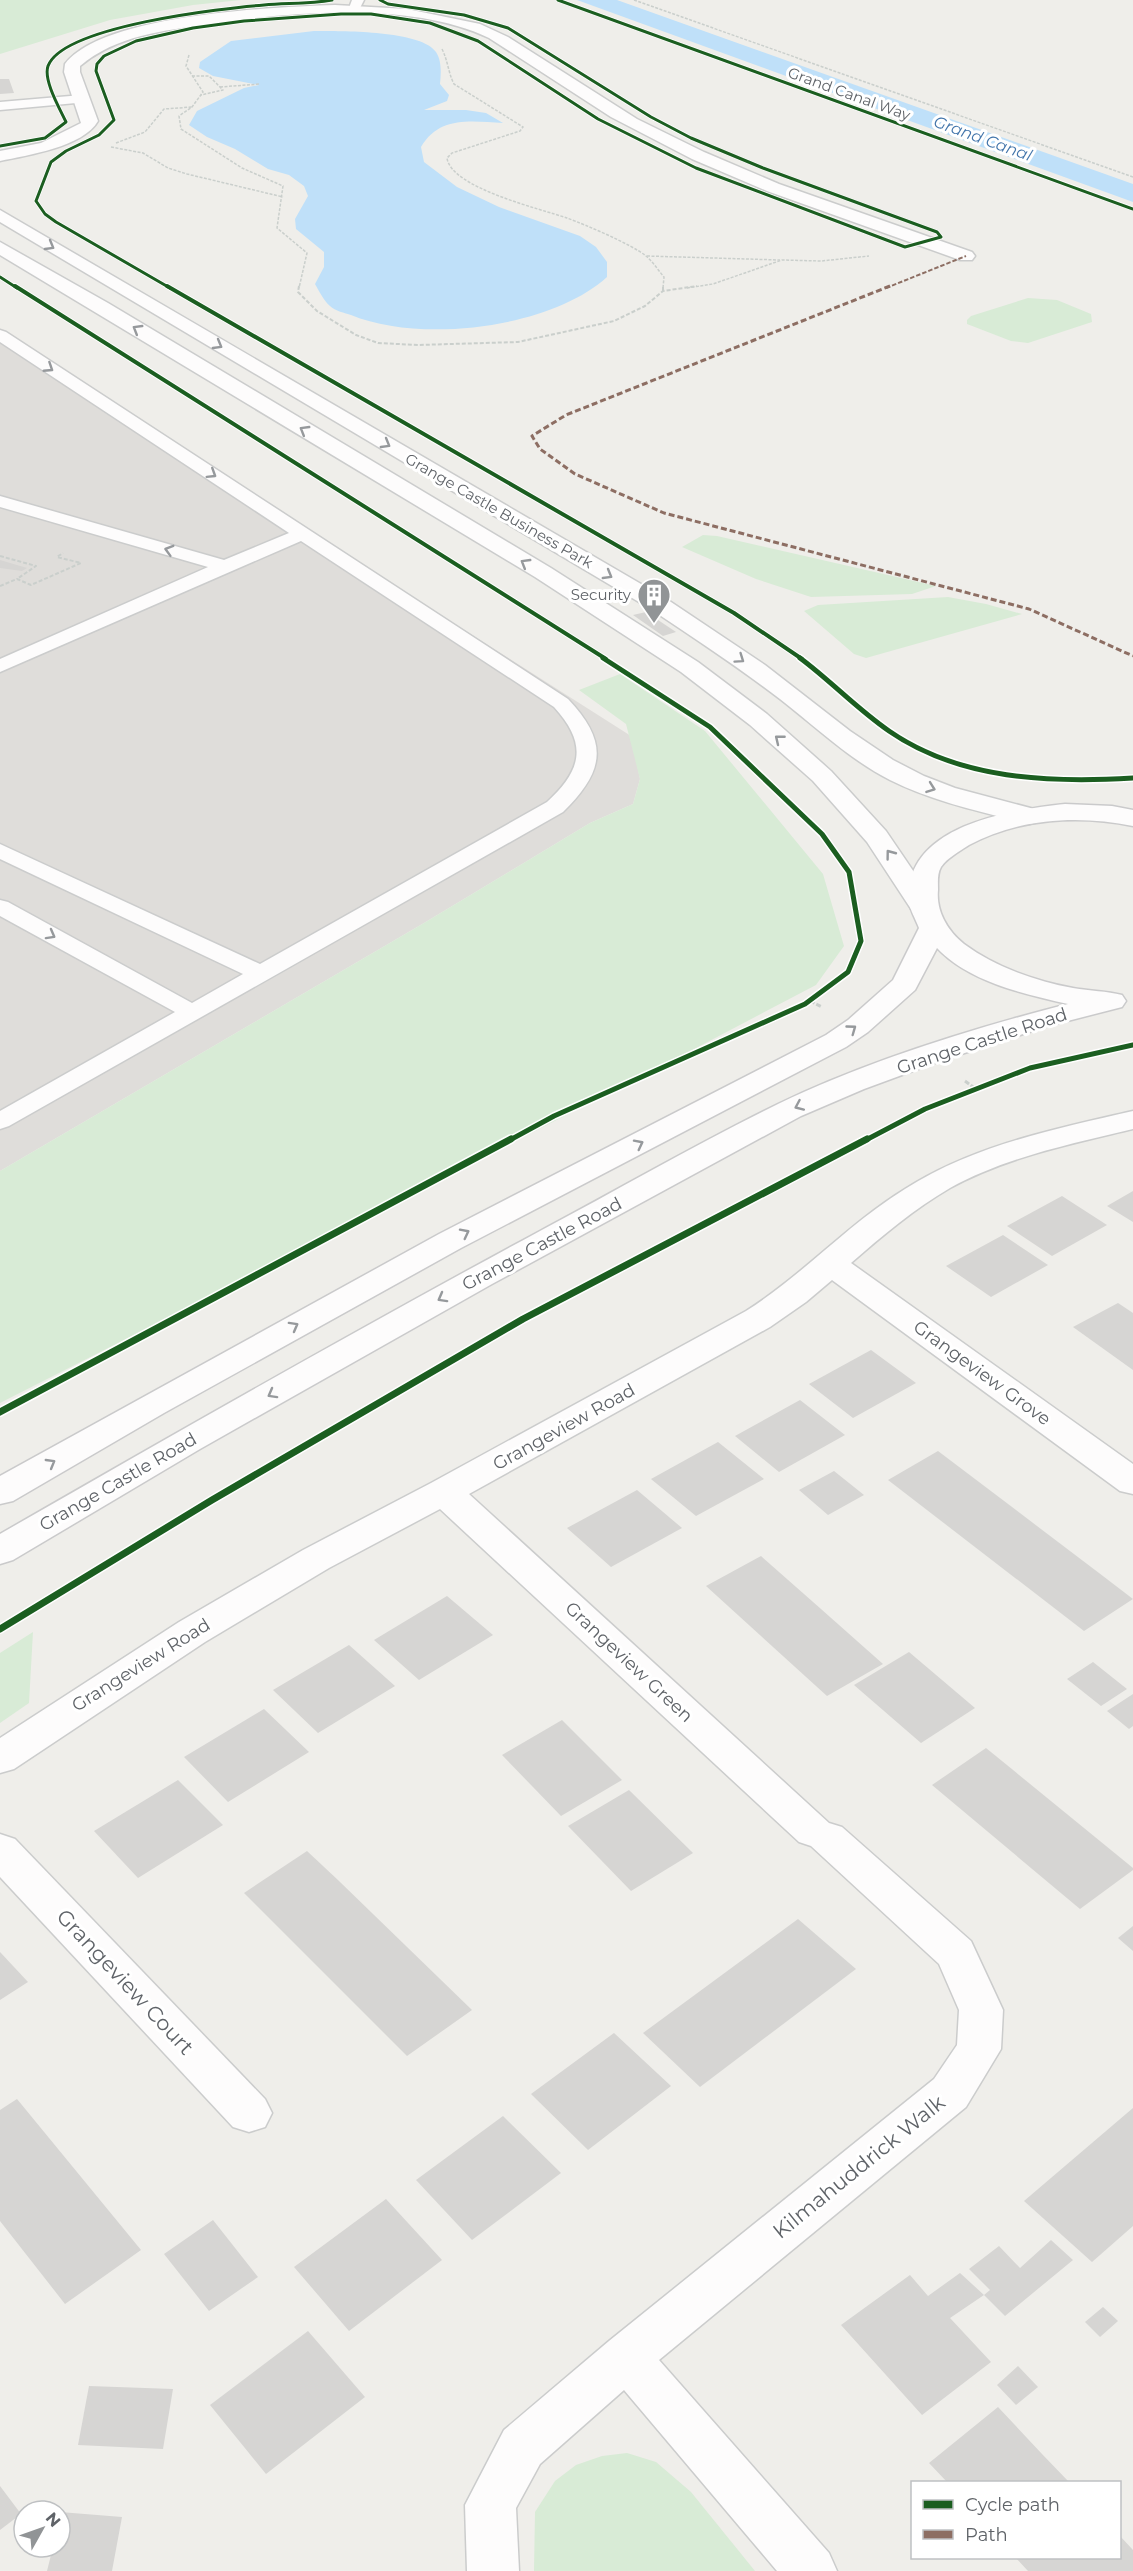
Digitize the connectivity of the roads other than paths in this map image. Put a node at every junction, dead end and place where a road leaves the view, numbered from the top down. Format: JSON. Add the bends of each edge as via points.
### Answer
{"nodes":[{"id":1,"x":356,"y":4,"type":"edge"},
{"id":2,"x":82,"y":99,"type":"junction"},
{"id":3,"x":1,"y":110,"type":"edge"},
{"id":4,"x":3,"y":164,"type":"edge"},
{"id":5,"x":0,"y":215,"type":"edge"},
{"id":6,"x":0,"y":247,"type":"edge"},
{"id":7,"x":966,"y":256,"type":"dead end"},
{"id":8,"x":0,"y":335,"type":"edge"},
{"id":9,"x":0,"y":501,"type":"edge"},
{"id":10,"x":304,"y":534,"type":"junction"},
{"id":11,"x":225,"y":566,"type":"junction"},
{"id":12,"x":0,"y":666,"type":"edge"},
{"id":13,"x":1029,"y":816,"type":"junction"},
{"id":14,"x":1132,"y":817,"type":"edge"},
{"id":15,"x":0,"y":851,"type":"edge"},
{"id":16,"x":0,"y":907,"type":"edge"},
{"id":17,"x":927,"y":916,"type":"junction"},
{"id":18,"x":262,"y":974,"type":"junction"},
{"id":19,"x":1123,"y":1001,"type":"edge"},
{"id":20,"x":193,"y":1013,"type":"junction"},
{"id":21,"x":1133,"y":1120,"type":"edge"},
{"id":22,"x":0,"y":1121,"type":"edge"},
{"id":23,"x":831,"y":1264,"type":"junction"},
{"id":24,"x":1133,"y":1482,"type":"edge"},
{"id":25,"x":0,"y":1492,"type":"edge"},
{"id":26,"x":444,"y":1492,"type":"junction"},
{"id":27,"x":0,"y":1551,"type":"edge"},
{"id":28,"x":0,"y":1758,"type":"edge"},
{"id":29,"x":820,"y":1835,"type":"joint"},
{"id":30,"x":0,"y":1850,"type":"edge"},
{"id":31,"x":249,"y":2113,"type":"dead end"},
{"id":32,"x":626,"y":2357,"type":"junction"},
{"id":33,"x":493,"y":2571,"type":"edge"},
{"id":34,"x":811,"y":2571,"type":"edge"}],
"edges":[{"from":1,"to":2,"type":"street","via":[[216,18],[109,41],[73,64]]},
{"from":1,"to":7,"type":"street","via":[[477,27],[611,111],[691,153]]},
{"from":2,"to":3,"type":"lane"},
{"from":2,"to":4,"type":"street","via":[[90,120],[87,126]]},
{"from":5,"to":13,"type":"street","name":"Grange Castle Business Park","one_way":true,"via":[[657,603],[743,661],[878,763],[951,795]]},
{"from":17,"to":6,"type":"street","name":"Grange Castle Business Park","one_way":true,"via":[[896,861],[869,826],[789,747],[715,686],[590,603]]},
{"from":8,"to":10,"type":"lane","one_way":true},
{"from":11,"to":9,"type":"lane","one_way":true},
{"from":10,"to":11,"type":"lane"},
{"from":10,"to":18,"type":"lane","via":[[561,703],[575,716],[587,740],[586,765],[583,778],[555,807]]},
{"from":11,"to":12,"type":"lane"},
{"from":13,"to":14,"type":"street","via":[[1083,813]]},
{"from":13,"to":17,"type":"street","via":[[968,833],[939,853],[925,872]]},
{"from":15,"to":18,"type":"lane"},
{"from":16,"to":20,"type":"lane","one_way":true},
{"from":17,"to":19,"type":"street","name":"Grange Castle Road","via":[[956,952],[990,972],[1041,990]]},
{"from":25,"to":17,"type":"street","one_way":true,"via":[[450,1241],[836,1041],[905,984]]},
{"from":18,"to":20,"type":"lane"},
{"from":19,"to":27,"type":"street","name":"Grange Castle Road","one_way":true,"via":[[1038,1020],[930,1055],[790,1110],[480,1277]]},
{"from":20,"to":22,"type":"lane"},
{"from":21,"to":23,"type":"street","name":"Grangeview Road","via":[[1020,1148],[967,1169],[917,1194],[870,1227]]},
{"from":23,"to":24,"type":"street","name":"Grangeview Grove"},
{"from":23,"to":26,"type":"street","name":"Grangeview Road","via":[[758,1319]]},
{"from":26,"to":28,"type":"street","name":"Grangeview Road","via":[[316,1559],[192,1632]]},
{"from":26,"to":29,"type":"street","name":"Grangeview Green"},
{"from":29,"to":32,"type":"street","name":"Kilmahuddrick Walk","via":[[956,1953],[981,2010],[979,2049],[950,2093]]},
{"from":30,"to":31,"type":"street","name":"Grangeview Court"},
{"from":32,"to":33,"type":"street","name":"Kilmahuddrick Walk","via":[[522,2447],[490,2505]]},
{"from":32,"to":34,"type":"street"}]}
